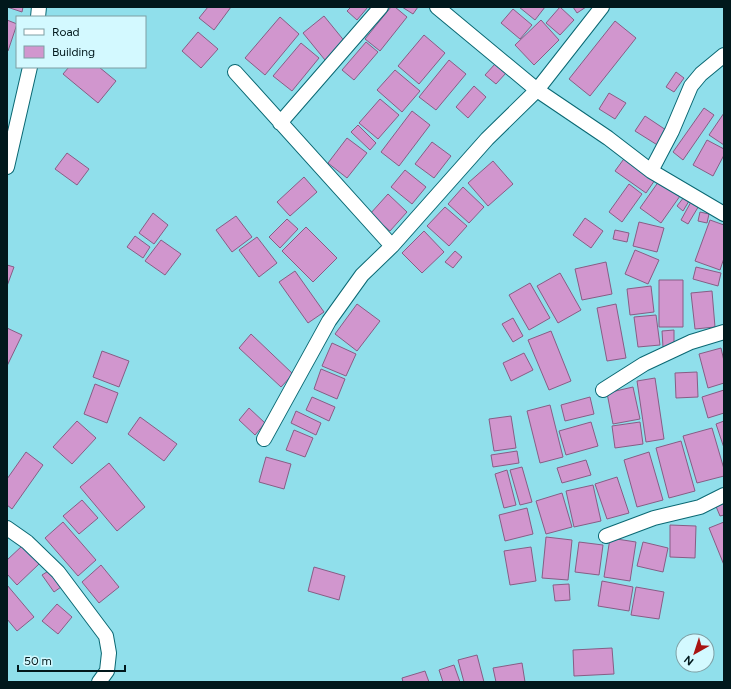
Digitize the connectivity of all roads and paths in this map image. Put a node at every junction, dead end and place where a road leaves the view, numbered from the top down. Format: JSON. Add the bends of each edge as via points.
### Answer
{"nodes":[{"id":1,"x":381,"y":7,"type":"edge"},
{"id":2,"x":437,"y":7,"type":"edge"},
{"id":3,"x":602,"y":7,"type":"edge"},
{"id":4,"x":724,"y":55,"type":"edge"},
{"id":5,"x":30,"y":68,"type":"edge"},
{"id":6,"x":235,"y":72,"type":"dead end"},
{"id":7,"x":537,"y":90,"type":"junction"},
{"id":8,"x":280,"y":123,"type":"junction"},
{"id":9,"x":7,"y":167,"type":"edge"},
{"id":10,"x":651,"y":171,"type":"junction"},
{"id":11,"x":724,"y":214,"type":"edge"},
{"id":12,"x":392,"y":246,"type":"junction"},
{"id":13,"x":724,"y":332,"type":"edge"},
{"id":14,"x":603,"y":390,"type":"dead end"},
{"id":15,"x":264,"y":439,"type":"dead end"},
{"id":16,"x":724,"y":495,"type":"edge"},
{"id":17,"x":7,"y":528,"type":"edge"},
{"id":18,"x":606,"y":536,"type":"dead end"},
{"id":19,"x":99,"y":682,"type":"edge"}],
"edges":[{"from":1,"to":8,"type":"street"},
{"from":2,"to":7,"type":"street"},
{"from":3,"to":7,"type":"street"},
{"from":4,"to":10,"type":"street","via":[[691,86],[672,132]]},
{"from":5,"to":9,"type":"street"},
{"from":6,"to":8,"type":"street"},
{"from":7,"to":10,"type":"street"},
{"from":7,"to":12,"type":"street","via":[[519,105],[471,156]]},
{"from":8,"to":12,"type":"street"},
{"from":10,"to":11,"type":"street"},
{"from":12,"to":15,"type":"street","via":[[362,275],[329,321]]},
{"from":13,"to":14,"type":"street","via":[[691,342],[644,364]]},
{"from":16,"to":18,"type":"street","via":[[700,507],[654,518]]},
{"from":17,"to":19,"type":"street","via":[[27,542],[58,572],[106,636],[109,653],[107,671]]}]}
